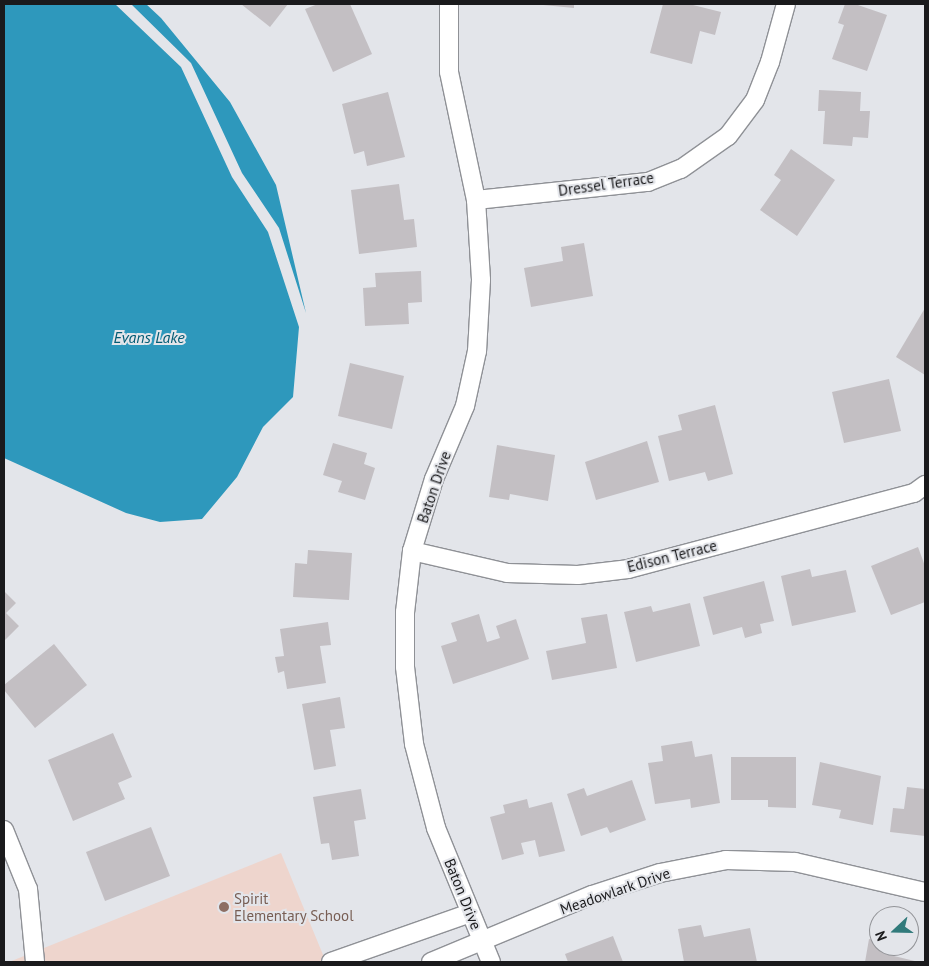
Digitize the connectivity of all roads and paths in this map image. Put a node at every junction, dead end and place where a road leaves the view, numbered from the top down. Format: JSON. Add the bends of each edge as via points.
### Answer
{"nodes":[{"id":1,"x":449,"y":4,"type":"edge"},
{"id":2,"x":786,"y":4,"type":"edge"},
{"id":3,"x":476,"y":200,"type":"junction"},
{"id":4,"x":925,"y":485,"type":"edge"},
{"id":5,"x":412,"y":551,"type":"junction"},
{"id":6,"x":4,"y":830,"type":"edge"},
{"id":7,"x":925,"y":892,"type":"edge"},
{"id":8,"x":470,"y":913,"type":"junction"},
{"id":9,"x":483,"y":941,"type":"junction"},
{"id":10,"x":35,"y":962,"type":"edge"},
{"id":11,"x":331,"y":962,"type":"edge"},
{"id":12,"x":431,"y":962,"type":"edge"},
{"id":13,"x":491,"y":962,"type":"edge"}],
"edges":[{"from":1,"to":3,"type":"street","name":"Baton Drive","via":[[449,72]]},
{"from":2,"to":3,"type":"street","name":"Dressel Terrace","via":[[770,62],[755,100],[728,136],[681,169],[648,182]]},
{"from":3,"to":5,"type":"street","name":"Baton Drive","via":[[481,280],[477,351],[465,406],[434,479]]},
{"from":4,"to":5,"type":"street","name":"Edison Terrace","via":[[914,492],[628,569],[578,575],[507,573]]},
{"from":5,"to":8,"type":"street","name":"Baton Drive","via":[[405,612],[405,668],[414,744],[436,828]]},
{"from":6,"to":10,"type":"street","via":[[28,889]]},
{"from":7,"to":9,"type":"street","name":"Meadowlark Drive","via":[[795,862],[726,860],[660,873],[592,895]]},
{"from":8,"to":9,"type":"street","name":"Baton Drive"},
{"from":8,"to":11,"type":"street"},
{"from":9,"to":12,"type":"street","name":"Meadowlark Drive"},
{"from":9,"to":13,"type":"street","name":"Baton Drive"}]}
